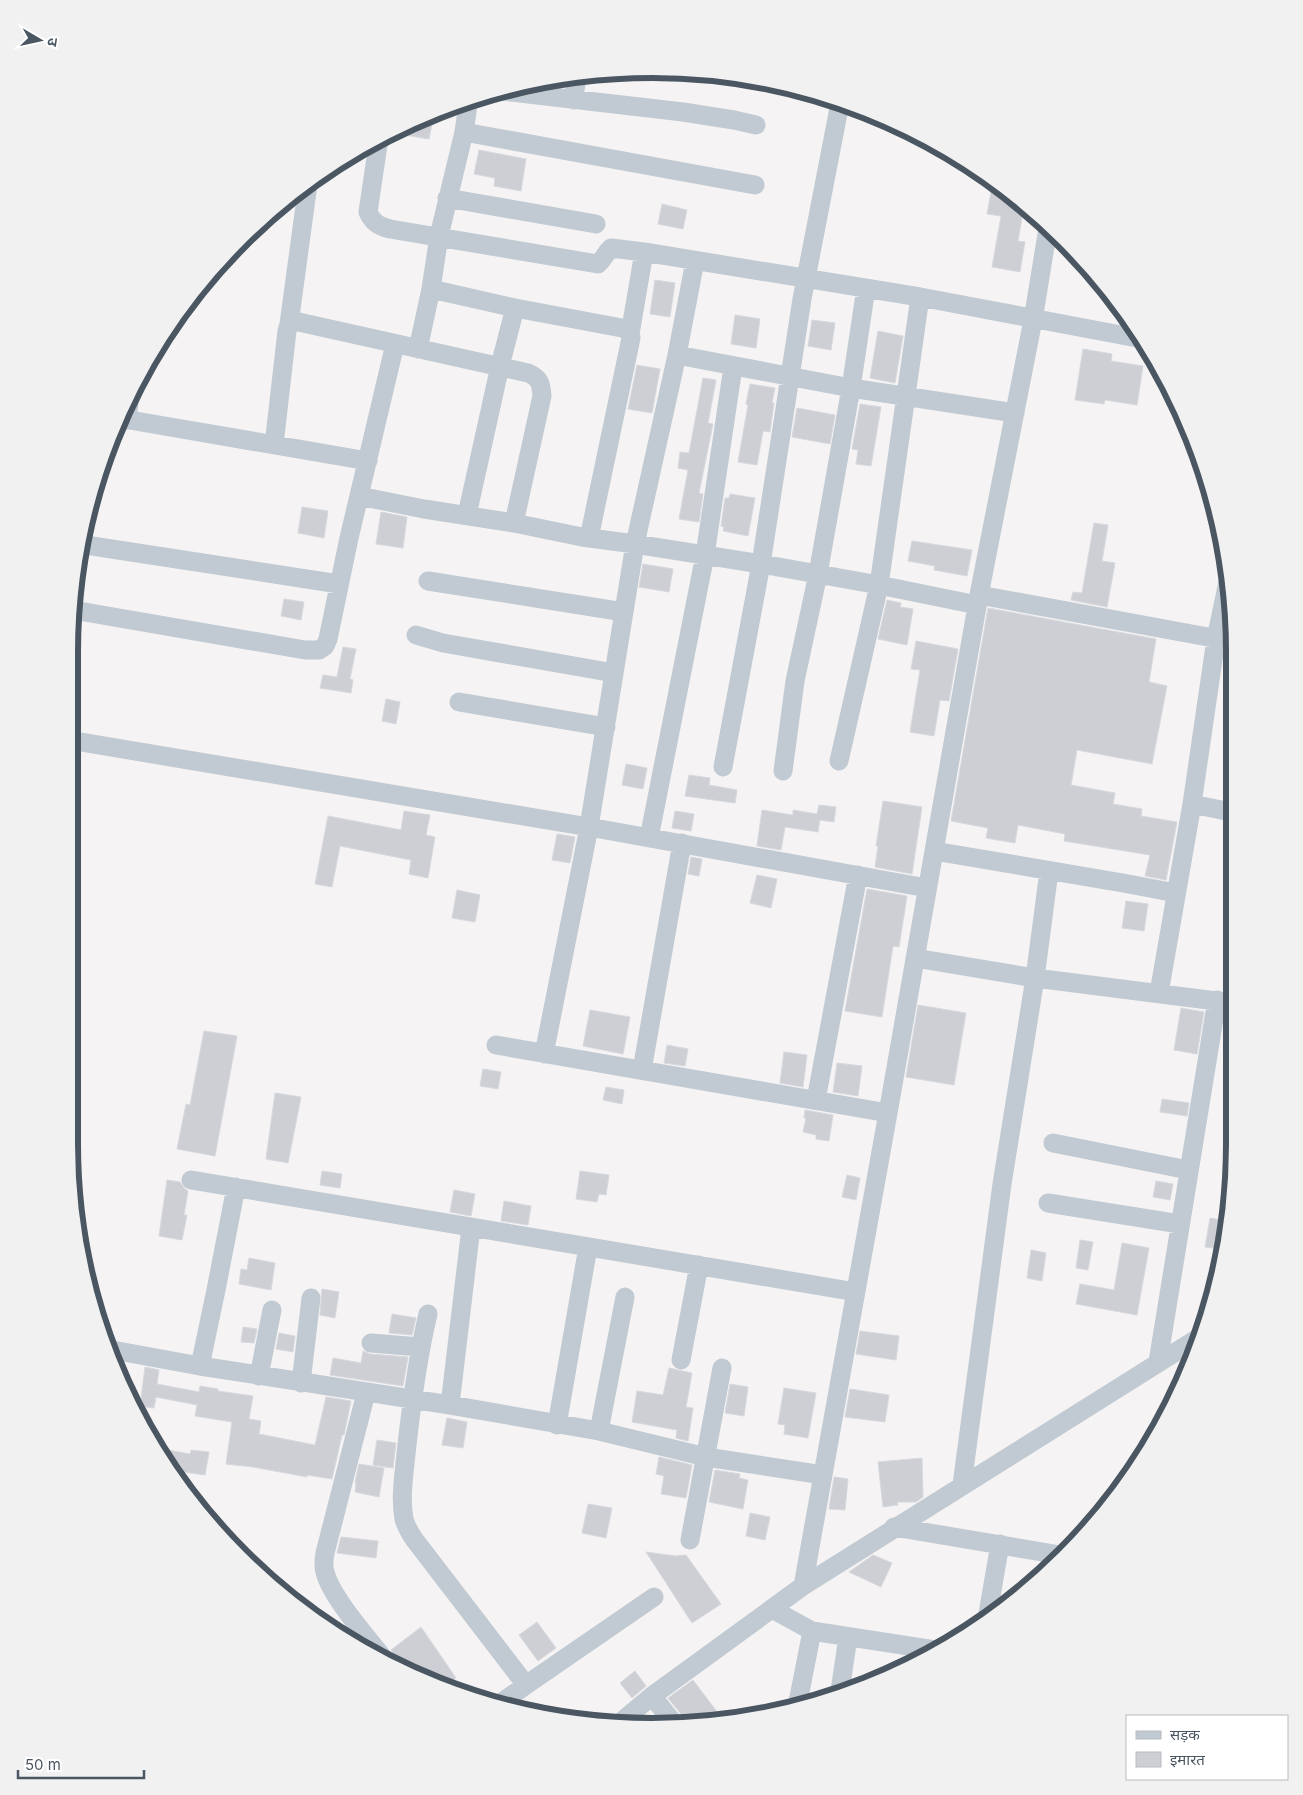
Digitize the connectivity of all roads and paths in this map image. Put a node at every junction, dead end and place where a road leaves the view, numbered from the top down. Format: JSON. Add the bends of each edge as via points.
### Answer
{"nodes":[{"id":1,"x":576,"y":82,"type":"edge"},
{"id":2,"x":520,"y":93,"type":"edge"},
{"id":3,"x":573,"y":100,"type":"junction"},
{"id":4,"x":468,"y":108,"type":"edge"},
{"id":5,"x":839,"y":109,"type":"edge"},
{"id":6,"x":756,"y":125,"type":"dead end"},
{"id":7,"x":464,"y":132,"type":"junction"},
{"id":8,"x":377,"y":148,"type":"edge"},
{"id":9,"x":754,"y":185,"type":"dead end"},
{"id":10,"x":307,"y":193,"type":"edge"},
{"id":11,"x":448,"y":198,"type":"junction"},
{"id":12,"x":596,"y":224,"type":"dead end"},
{"id":13,"x":438,"y":236,"type":"junction"},
{"id":14,"x":1047,"y":236,"type":"edge"},
{"id":15,"x":644,"y":252,"type":"junction"},
{"id":16,"x":695,"y":261,"type":"junction"},
{"id":17,"x":807,"y":279,"type":"junction"},
{"id":18,"x":866,"y":288,"type":"junction"},
{"id":19,"x":431,"y":289,"type":"junction"},
{"id":20,"x":920,"y":297,"type":"junction"},
{"id":21,"x":515,"y":308,"type":"junction"},
{"id":22,"x":1033,"y":320,"type":"junction"},
{"id":23,"x":289,"y":324,"type":"junction"},
{"id":24,"x":630,"y":334,"type":"junction"},
{"id":25,"x":1132,"y":337,"type":"edge"},
{"id":26,"x":395,"y":344,"type":"junction"},
{"id":27,"x":418,"y":349,"type":"junction"},
{"id":28,"x":677,"y":355,"type":"junction"},
{"id":29,"x":500,"y":366,"type":"junction"},
{"id":30,"x":733,"y":366,"type":"junction"},
{"id":31,"x":790,"y":377,"type":"junction"},
{"id":32,"x":851,"y":388,"type":"junction"},
{"id":33,"x":905,"y":396,"type":"junction"},
{"id":34,"x":1015,"y":412,"type":"junction"},
{"id":35,"x":127,"y":420,"type":"edge"},
{"id":36,"x":274,"y":445,"type":"junction"},
{"id":37,"x":368,"y":460,"type":"junction"},
{"id":38,"x":359,"y":496,"type":"junction"},
{"id":39,"x":467,"y":515,"type":"junction"},
{"id":40,"x":514,"y":523,"type":"junction"},
{"id":41,"x":589,"y":538,"type":"junction"},
{"id":42,"x":635,"y":544,"type":"junction"},
{"id":43,"x":88,"y":545,"type":"edge"},
{"id":44,"x":705,"y":555,"type":"junction"},
{"id":45,"x":761,"y":564,"type":"junction"},
{"id":46,"x":818,"y":574,"type":"junction"},
{"id":47,"x":428,"y":580,"type":"dead end"},
{"id":48,"x":339,"y":584,"type":"junction"},
{"id":49,"x":879,"y":585,"type":"junction"},
{"id":50,"x":978,"y":600,"type":"junction"},
{"id":51,"x":79,"y":611,"type":"edge"},
{"id":52,"x":624,"y":612,"type":"junction"},
{"id":53,"x":1225,"y":624,"type":"edge"},
{"id":54,"x":416,"y":635,"type":"dead end"},
{"id":55,"x":1223,"y":640,"type":"edge"},
{"id":56,"x":614,"y":673,"type":"junction"},
{"id":57,"x":459,"y":702,"type":"dead end"},
{"id":58,"x":606,"y":726,"type":"junction"},
{"id":59,"x":78,"y":742,"type":"edge"},
{"id":60,"x":839,"y":761,"type":"dead end"},
{"id":61,"x":723,"y":767,"type":"dead end"},
{"id":62,"x":782,"y":770,"type":"dead end"},
{"id":63,"x":1192,"y":804,"type":"junction"},
{"id":64,"x":1226,"y":811,"type":"edge"},
{"id":65,"x":589,"y":827,"type":"junction"},
{"id":66,"x":649,"y":838,"type":"junction"},
{"id":67,"x":682,"y":843,"type":"junction"},
{"id":68,"x":934,"y":851,"type":"junction"},
{"id":69,"x":1050,"y":871,"type":"junction"},
{"id":70,"x":858,"y":875,"type":"junction"},
{"id":71,"x":927,"y":888,"type":"junction"},
{"id":72,"x":1176,"y":894,"type":"junction"},
{"id":73,"x":915,"y":958,"type":"junction"},
{"id":74,"x":1035,"y":978,"type":"junction"},
{"id":75,"x":1159,"y":993,"type":"junction"},
{"id":76,"x":1224,"y":1002,"type":"edge"},
{"id":77,"x":496,"y":1045,"type":"dead end"},
{"id":78,"x":544,"y":1054,"type":"junction"},
{"id":79,"x":642,"y":1070,"type":"junction"},
{"id":80,"x":816,"y":1100,"type":"junction"},
{"id":81,"x":888,"y":1113,"type":"junction"},
{"id":82,"x":1053,"y":1143,"type":"dead end"},
{"id":83,"x":1188,"y":1170,"type":"junction"},
{"id":84,"x":191,"y":1180,"type":"dead end"},
{"id":85,"x":236,"y":1187,"type":"junction"},
{"id":86,"x":1048,"y":1203,"type":"dead end"},
{"id":87,"x":1180,"y":1224,"type":"junction"},
{"id":88,"x":471,"y":1227,"type":"junction"},
{"id":89,"x":588,"y":1247,"type":"junction"},
{"id":90,"x":699,"y":1265,"type":"junction"},
{"id":91,"x":856,"y":1292,"type":"junction"},
{"id":92,"x":624,"y":1297,"type":"dead end"},
{"id":93,"x":311,"y":1298,"type":"dead end"},
{"id":94,"x":272,"y":1310,"type":"dead end"},
{"id":95,"x":428,"y":1314,"type":"dead end"},
{"id":96,"x":371,"y":1342,"type":"dead end"},
{"id":97,"x":1189,"y":1343,"type":"edge"},
{"id":98,"x":420,"y":1347,"type":"junction"},
{"id":99,"x":116,"y":1351,"type":"edge"},
{"id":100,"x":681,"y":1360,"type":"dead end"},
{"id":101,"x":1158,"y":1362,"type":"junction"},
{"id":102,"x":200,"y":1366,"type":"junction"},
{"id":103,"x":722,"y":1368,"type":"dead end"},
{"id":104,"x":259,"y":1376,"type":"junction"},
{"id":105,"x":301,"y":1383,"type":"junction"},
{"id":106,"x":366,"y":1393,"type":"junction"},
{"id":107,"x":411,"y":1401,"type":"junction"},
{"id":108,"x":450,"y":1405,"type":"junction"},
{"id":109,"x":557,"y":1425,"type":"junction"},
{"id":110,"x":599,"y":1431,"type":"junction"},
{"id":111,"x":706,"y":1456,"type":"junction"},
{"id":112,"x":823,"y":1475,"type":"junction"},
{"id":113,"x":962,"y":1485,"type":"junction"},
{"id":114,"x":894,"y":1527,"type":"junction"},
{"id":115,"x":690,"y":1540,"type":"dead end"},
{"id":116,"x":1000,"y":1544,"type":"junction"},
{"id":117,"x":1051,"y":1554,"type":"edge"},
{"id":118,"x":803,"y":1586,"type":"junction"},
{"id":119,"x":654,"y":1597,"type":"dead end"},
{"id":120,"x":772,"y":1608,"type":"junction"},
{"id":121,"x":989,"y":1608,"type":"edge"},
{"id":122,"x":812,"y":1631,"type":"junction"},
{"id":123,"x":848,"y":1637,"type":"junction"},
{"id":124,"x":374,"y":1646,"type":"edge"},
{"id":125,"x":921,"y":1650,"type":"edge"},
{"id":126,"x":526,"y":1684,"type":"junction"},
{"id":127,"x":841,"y":1685,"type":"edge"},
{"id":128,"x":652,"y":1696,"type":"junction"},
{"id":129,"x":799,"y":1698,"type":"edge"},
{"id":130,"x":506,"y":1699,"type":"edge"},
{"id":131,"x":627,"y":1717,"type":"edge"},
{"id":132,"x":669,"y":1717,"type":"edge"}],
"edges":[{"from":1,"to":3,"type":"street"},
{"from":2,"to":3,"type":"street"},
{"from":3,"to":6,"type":"street","via":[[683,112]]},
{"from":4,"to":7,"type":"street"},
{"from":5,"to":17,"type":"street"},
{"from":7,"to":9,"type":"street"},
{"from":7,"to":11,"type":"street"},
{"from":8,"to":13,"type":"street","via":[[368,212],[372,221],[390,229]]},
{"from":10,"to":23,"type":"street"},
{"from":11,"to":12,"type":"street"},
{"from":11,"to":13,"type":"street"},
{"from":13,"to":15,"type":"street","via":[[598,264],[611,248]]},
{"from":13,"to":19,"type":"street"},
{"from":14,"to":22,"type":"street"},
{"from":15,"to":16,"type":"street"},
{"from":15,"to":24,"type":"street"},
{"from":16,"to":17,"type":"street"},
{"from":16,"to":28,"type":"street"},
{"from":17,"to":18,"type":"street"},
{"from":17,"to":31,"type":"street"},
{"from":18,"to":20,"type":"street"},
{"from":18,"to":32,"type":"street"},
{"from":19,"to":21,"type":"street"},
{"from":19,"to":27,"type":"street"},
{"from":20,"to":22,"type":"street"},
{"from":20,"to":33,"type":"street"},
{"from":21,"to":24,"type":"street","via":[[622,328]]},
{"from":21,"to":29,"type":"street"},
{"from":22,"to":25,"type":"street"},
{"from":22,"to":34,"type":"street"},
{"from":23,"to":26,"type":"street","via":[[301,322]]},
{"from":23,"to":36,"type":"street"},
{"from":24,"to":41,"type":"street","via":[[617,412]]},
{"from":26,"to":27,"type":"street"},
{"from":26,"to":37,"type":"street"},
{"from":27,"to":29,"type":"street"},
{"from":28,"to":30,"type":"street"},
{"from":28,"to":42,"type":"street"},
{"from":29,"to":39,"type":"street"},
{"from":29,"to":40,"type":"street","via":[[536,376],[542,396]]},
{"from":30,"to":31,"type":"street"},
{"from":30,"to":44,"type":"street"},
{"from":31,"to":32,"type":"street"},
{"from":31,"to":45,"type":"street"},
{"from":32,"to":33,"type":"street"},
{"from":32,"to":46,"type":"street"},
{"from":33,"to":34,"type":"street"},
{"from":33,"to":49,"type":"street"},
{"from":34,"to":50,"type":"street"},
{"from":35,"to":36,"type":"street"},
{"from":36,"to":37,"type":"street"},
{"from":37,"to":38,"type":"street"},
{"from":38,"to":39,"type":"street"},
{"from":38,"to":48,"type":"street"},
{"from":39,"to":40,"type":"street"},
{"from":40,"to":41,"type":"street"},
{"from":41,"to":42,"type":"street"},
{"from":42,"to":44,"type":"street"},
{"from":42,"to":52,"type":"street"},
{"from":43,"to":48,"type":"street"},
{"from":44,"to":45,"type":"street"},
{"from":44,"to":66,"type":"street"},
{"from":45,"to":46,"type":"street"},
{"from":45,"to":61,"type":"street"},
{"from":46,"to":49,"type":"street"},
{"from":46,"to":62,"type":"street","via":[[795,681]]},
{"from":47,"to":52,"type":"street"},
{"from":48,"to":51,"type":"street","via":[[328,639],[319,650]]},
{"from":49,"to":50,"type":"street"},
{"from":49,"to":60,"type":"street"},
{"from":50,"to":55,"type":"street"},
{"from":50,"to":68,"type":"street"},
{"from":52,"to":56,"type":"street"},
{"from":53,"to":55,"type":"street"},
{"from":54,"to":56,"type":"street","via":[[443,643]]},
{"from":55,"to":63,"type":"street"},
{"from":56,"to":58,"type":"street"},
{"from":57,"to":58,"type":"street"},
{"from":58,"to":65,"type":"street"},
{"from":59,"to":65,"type":"street"},
{"from":63,"to":64,"type":"street"},
{"from":63,"to":72,"type":"street"},
{"from":65,"to":66,"type":"street"},
{"from":65,"to":78,"type":"street"},
{"from":66,"to":67,"type":"street"},
{"from":67,"to":70,"type":"street"},
{"from":67,"to":79,"type":"street"},
{"from":68,"to":69,"type":"street"},
{"from":68,"to":71,"type":"street"},
{"from":69,"to":72,"type":"street"},
{"from":69,"to":74,"type":"street"},
{"from":70,"to":71,"type":"street"},
{"from":70,"to":80,"type":"street"},
{"from":71,"to":73,"type":"street"},
{"from":72,"to":75,"type":"street"},
{"from":73,"to":74,"type":"street"},
{"from":73,"to":81,"type":"street"},
{"from":74,"to":75,"type":"street"},
{"from":74,"to":113,"type":"street","via":[[1002,1184]]},
{"from":75,"to":76,"type":"street"},
{"from":76,"to":83,"type":"street"},
{"from":77,"to":78,"type":"street"},
{"from":78,"to":79,"type":"street"},
{"from":79,"to":80,"type":"street"},
{"from":80,"to":81,"type":"street"},
{"from":81,"to":91,"type":"street"},
{"from":82,"to":83,"type":"street"},
{"from":83,"to":87,"type":"street"},
{"from":84,"to":85,"type":"street"},
{"from":85,"to":88,"type":"street"},
{"from":85,"to":102,"type":"street"},
{"from":86,"to":87,"type":"street"},
{"from":87,"to":101,"type":"street"},
{"from":88,"to":89,"type":"street"},
{"from":88,"to":108,"type":"street"},
{"from":89,"to":90,"type":"street"},
{"from":89,"to":109,"type":"street"},
{"from":90,"to":91,"type":"street"},
{"from":90,"to":100,"type":"street"},
{"from":91,"to":112,"type":"street"},
{"from":92,"to":110,"type":"street"},
{"from":93,"to":105,"type":"street"},
{"from":94,"to":104,"type":"street"},
{"from":95,"to":98,"type":"street"},
{"from":96,"to":98,"type":"street"},
{"from":97,"to":101,"type":"street"},
{"from":98,"to":107,"type":"street"},
{"from":99,"to":102,"type":"street"},
{"from":101,"to":113,"type":"street"},
{"from":102,"to":104,"type":"street"},
{"from":103,"to":111,"type":"street"},
{"from":104,"to":105,"type":"street"},
{"from":105,"to":106,"type":"street"},
{"from":106,"to":107,"type":"street"},
{"from":106,"to":124,"type":"street","via":[[325,1553],[324,1569],[338,1599]]},
{"from":107,"to":108,"type":"street"},
{"from":107,"to":126,"type":"street","via":[[402,1503],[404,1520],[414,1539]]},
{"from":108,"to":109,"type":"street"},
{"from":109,"to":110,"type":"street"},
{"from":110,"to":111,"type":"street"},
{"from":111,"to":112,"type":"street"},
{"from":111,"to":115,"type":"street"},
{"from":112,"to":118,"type":"street"},
{"from":113,"to":114,"type":"street"},
{"from":114,"to":116,"type":"street"},
{"from":114,"to":118,"type":"street"},
{"from":116,"to":117,"type":"street"},
{"from":116,"to":121,"type":"street"},
{"from":118,"to":120,"type":"street"},
{"from":119,"to":126,"type":"street"},
{"from":120,"to":122,"type":"street"},
{"from":120,"to":128,"type":"street"},
{"from":122,"to":123,"type":"street"},
{"from":122,"to":129,"type":"street"},
{"from":123,"to":125,"type":"street"},
{"from":123,"to":127,"type":"street"},
{"from":126,"to":130,"type":"street"},
{"from":128,"to":131,"type":"street"},
{"from":128,"to":132,"type":"street"}]}
